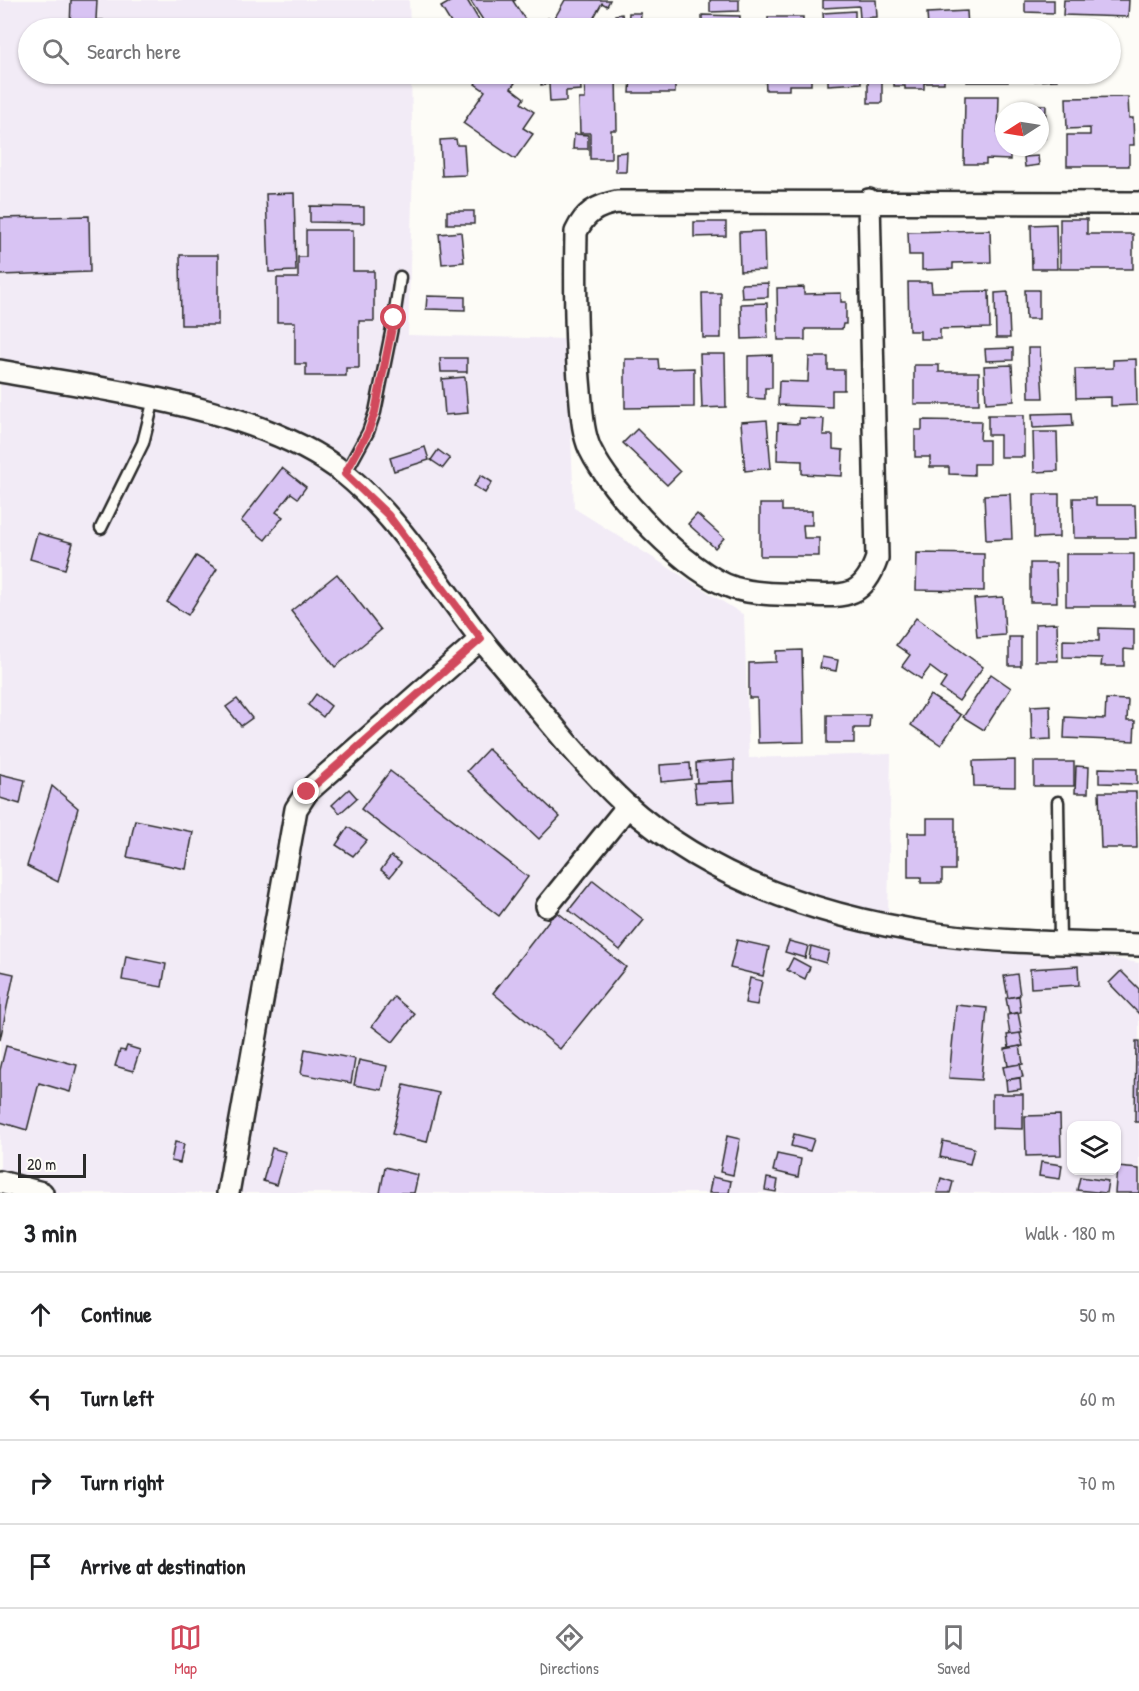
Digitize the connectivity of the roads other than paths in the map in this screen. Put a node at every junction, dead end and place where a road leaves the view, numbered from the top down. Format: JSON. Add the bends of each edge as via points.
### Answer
{"nodes":[{"id":1,"x":869,"y":200,"type":"junction"},
{"id":2,"x":1139,"y":203,"type":"edge"},
{"id":3,"x":400,"y":277,"type":"dead end"},
{"id":4,"x":0,"y":371,"type":"edge"},
{"id":5,"x":154,"y":399,"type":"junction"},
{"id":6,"x":345,"y":474,"type":"junction"},
{"id":7,"x":101,"y":528,"type":"dead end"},
{"id":8,"x":481,"y":639,"type":"junction"},
{"id":9,"x":1058,"y":802,"type":"dead end"},
{"id":10,"x":628,"y":806,"type":"junction"},
{"id":11,"x":547,"y":906,"type":"dead end"},
{"id":12,"x":1060,"y":942,"type":"junction"},
{"id":13,"x":1139,"y":945,"type":"edge"},
{"id":14,"x":0,"y":1182,"type":"edge"},
{"id":15,"x":42,"y":1193,"type":"edge"},
{"id":16,"x":228,"y":1193,"type":"edge"}],
"edges":[{"from":1,"to":1,"type":"street","via":[[617,202],[599,206],[583,218],[576,232],[574,331],[583,427],[589,446],[606,478],[682,558],[711,578],[733,587],[755,593],[842,597],[865,584],[877,558]]},
{"from":1,"to":2,"type":"street"},
{"from":3,"to":6,"type":"lane","via":[[375,412]]},
{"from":4,"to":5,"type":"street"},
{"from":5,"to":6,"type":"street","via":[[268,429]]},
{"from":5,"to":7,"type":"lane","via":[[143,443]]},
{"from":6,"to":8,"type":"street","via":[[388,515]]},
{"from":8,"to":10,"type":"street","via":[[603,783]]},
{"from":8,"to":16,"type":"street","via":[[307,792],[296,809]]},
{"from":9,"to":12,"type":"lane"},
{"from":10,"to":11,"type":"street"},
{"from":10,"to":12,"type":"street","via":[[719,868],[768,891],[836,914],[938,934]]},
{"from":12,"to":13,"type":"street"},
{"from":14,"to":15,"type":"street"}]}
